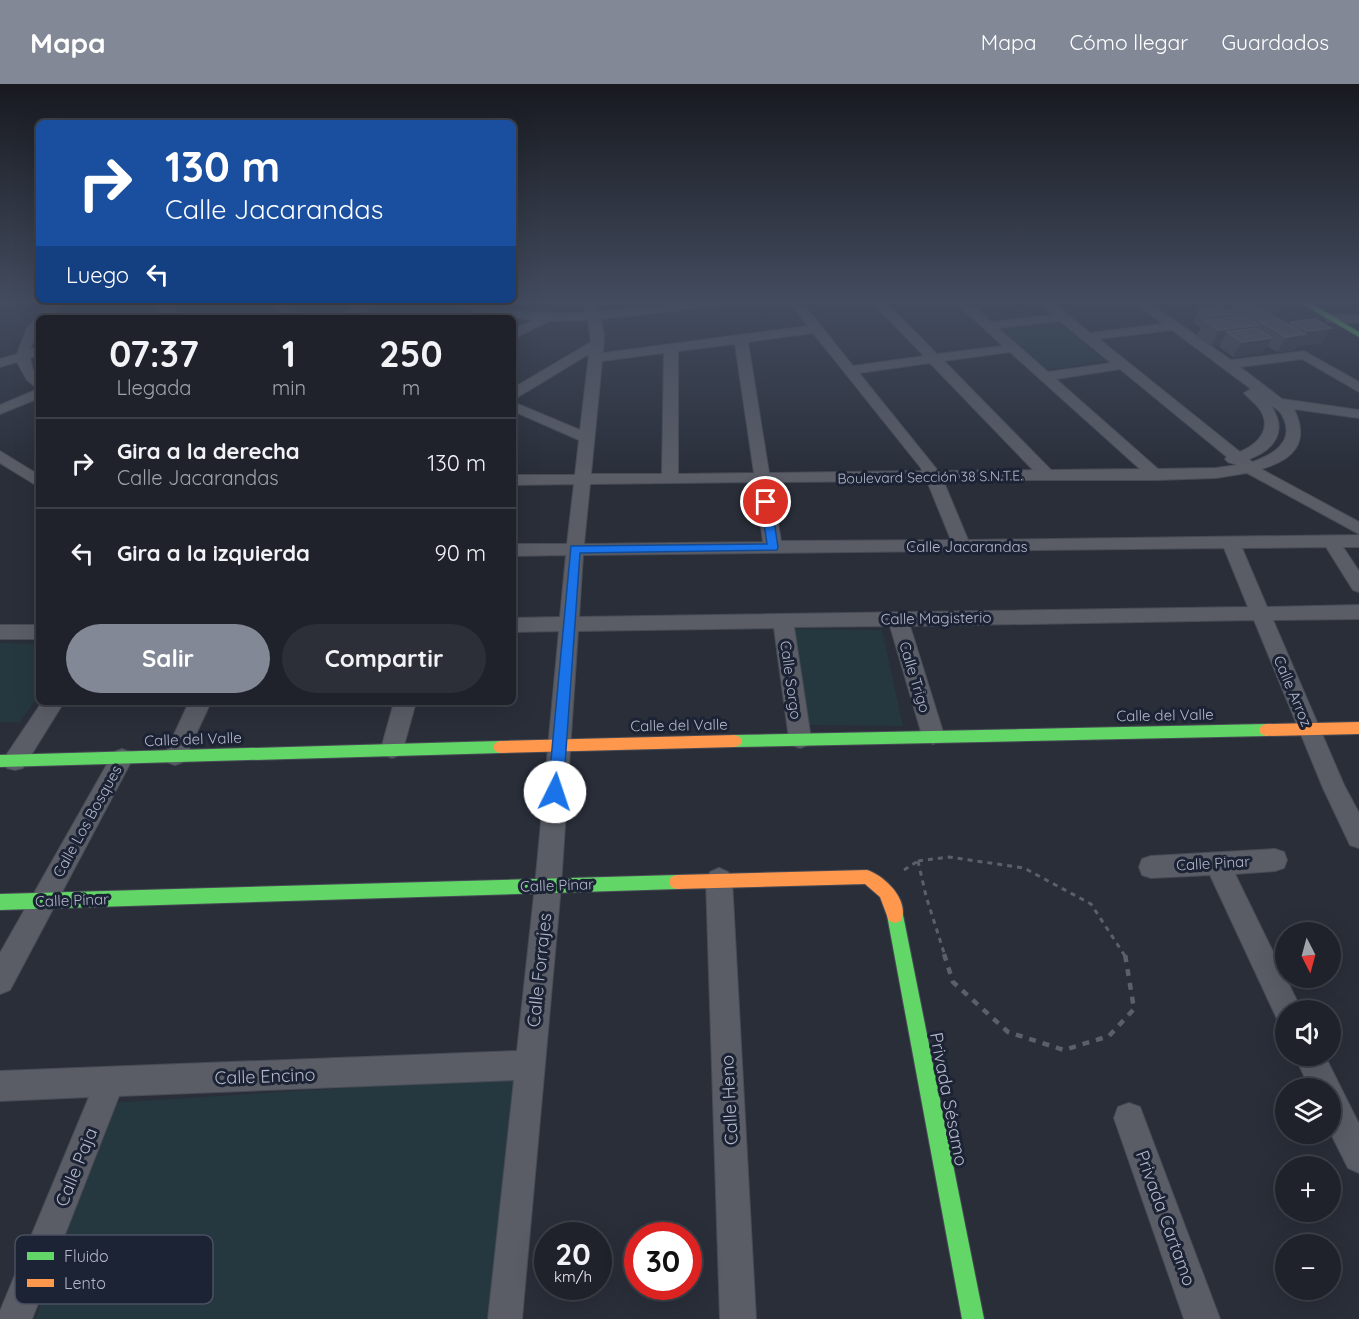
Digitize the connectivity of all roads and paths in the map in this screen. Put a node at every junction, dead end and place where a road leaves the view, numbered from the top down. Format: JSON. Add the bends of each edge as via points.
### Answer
{"nodes":[{"id":1,"x":23,"y":359,"type":"edge"},
{"id":2,"x":581,"y":359,"type":"edge"},
{"id":3,"x":595,"y":359,"type":"edge"},
{"id":4,"x":671,"y":359,"type":"edge"},
{"id":5,"x":744,"y":359,"type":"edge"},
{"id":6,"x":842,"y":359,"type":"edge"},
{"id":7,"x":934,"y":359,"type":"joint"},
{"id":8,"x":1025,"y":359,"type":"edge"},
{"id":9,"x":1115,"y":359,"type":"edge"},
{"id":10,"x":1207,"y":359,"type":"edge"},
{"id":11,"x":1219,"y":359,"type":"edge"},
{"id":12,"x":1267,"y":359,"type":"edge"},
{"id":13,"x":1312,"y":359,"type":"edge"},
{"id":14,"x":1228,"y":364,"type":"junction"},
{"id":15,"x":1123,"y":365,"type":"junction"},
{"id":16,"x":851,"y":370,"type":"junction"},
{"id":17,"x":1045,"y":376,"type":"junction"},
{"id":18,"x":36,"y":382,"type":"edge"},
{"id":19,"x":1359,"y":388,"type":"edge"},
{"id":20,"x":516,"y":392,"type":"edge"},
{"id":21,"x":36,"y":394,"type":"edge"},
{"id":22,"x":1259,"y":400,"type":"junction"},
{"id":23,"x":1279,"y":402,"type":"junction"},
{"id":24,"x":516,"y":407,"type":"edge"},
{"id":25,"x":0,"y":410,"type":"edge"},
{"id":26,"x":1359,"y":414,"type":"edge"},
{"id":27,"x":586,"y":438,"type":"junction"},
{"id":28,"x":0,"y":456,"type":"edge"},
{"id":29,"x":1245,"y":463,"type":"junction"},
{"id":30,"x":516,"y":470,"type":"edge"},
{"id":31,"x":1151,"y":470,"type":"junction"},
{"id":32,"x":1043,"y":471,"type":"junction"},
{"id":33,"x":931,"y":472,"type":"junction"},
{"id":34,"x":762,"y":473,"type":"junction"},
{"id":35,"x":670,"y":474,"type":"junction"},
{"id":36,"x":583,"y":475,"type":"junction"},
{"id":37,"x":36,"y":480,"type":"edge"},
{"id":38,"x":516,"y":480,"type":"edge"},
{"id":39,"x":1359,"y":529,"type":"edge"},
{"id":40,"x":1359,"y":541,"type":"edge"},
{"id":41,"x":1331,"y":542,"type":"junction"},
{"id":42,"x":1231,"y":543,"type":"junction"},
{"id":43,"x":962,"y":546,"type":"junction"},
{"id":44,"x":773,"y":547,"type":"junction"},
{"id":45,"x":575,"y":549,"type":"junction"},
{"id":46,"x":516,"y":550,"type":"edge"},
{"id":47,"x":1359,"y":586,"type":"edge"},
{"id":48,"x":1359,"y":612,"type":"edge"},
{"id":49,"x":1260,"y":613,"type":"junction"},
{"id":50,"x":897,"y":619,"type":"junction"},
{"id":51,"x":783,"y":621,"type":"junction"},
{"id":52,"x":569,"y":624,"type":"junction"},
{"id":53,"x":516,"y":625,"type":"edge"},
{"id":54,"x":0,"y":632,"type":"edge"},
{"id":55,"x":36,"y":632,"type":"edge"},
{"id":56,"x":52,"y":705,"type":"edge"},
{"id":57,"x":199,"y":705,"type":"edge"},
{"id":58,"x":404,"y":705,"type":"edge"},
{"id":59,"x":1359,"y":728,"type":"edge"},
{"id":60,"x":1309,"y":729,"type":"junction"},
{"id":61,"x":933,"y":735,"type":"junction"},
{"id":62,"x":800,"y":739,"type":"junction"},
{"id":63,"x":559,"y":744,"type":"junction"},
{"id":64,"x":392,"y":749,"type":"junction"},
{"id":65,"x":175,"y":756,"type":"junction"},
{"id":66,"x":122,"y":758,"type":"junction"},
{"id":67,"x":7,"y":761,"type":"edge"},
{"id":68,"x":1359,"y":837,"type":"edge"},
{"id":69,"x":1275,"y":860,"type":"dead end"},
{"id":70,"x":918,"y":861,"type":"junction"},
{"id":71,"x":1217,"y":863,"type":"junction"},
{"id":72,"x":1150,"y":867,"type":"dead end"},
{"id":73,"x":719,"y":880,"type":"junction"},
{"id":74,"x":548,"y":886,"type":"junction"},
{"id":75,"x":885,"y":888,"type":"junction"},
{"id":76,"x":44,"y":901,"type":"junction"},
{"id":77,"x":0,"y":902,"type":"edge"},
{"id":78,"x":0,"y":980,"type":"edge"},
{"id":79,"x":1283,"y":1000,"type":"edge"},
{"id":80,"x":530,"y":1065,"type":"junction"},
{"id":81,"x":110,"y":1082,"type":"junction"},
{"id":82,"x":0,"y":1086,"type":"edge"},
{"id":83,"x":1129,"y":1118,"type":"dead end"},
{"id":84,"x":1341,"y":1120,"type":"edge"},
{"id":85,"x":1359,"y":1156,"type":"edge"},
{"id":86,"x":48,"y":1235,"type":"edge"},
{"id":87,"x":20,"y":1304,"type":"edge"},
{"id":88,"x":14,"y":1319,"type":"edge"},
{"id":89,"x":505,"y":1319,"type":"edge"},
{"id":90,"x":738,"y":1319,"type":"edge"},
{"id":91,"x":974,"y":1319,"type":"edge"},
{"id":92,"x":1202,"y":1319,"type":"edge"}],
"edges":[{"from":1,"to":18,"type":"street","via":[[25,370]]},
{"from":2,"to":20,"type":"street"},
{"from":3,"to":27,"type":"street","name":"Calle Forrajes"},
{"from":4,"to":35,"type":"street"},
{"from":5,"to":34,"type":"street"},
{"from":6,"to":16,"type":"street"},
{"from":7,"to":16,"type":"street"},
{"from":7,"to":32,"type":"street"},
{"from":8,"to":17,"type":"street"},
{"from":9,"to":15,"type":"street"},
{"from":10,"to":22,"type":"street"},
{"from":11,"to":14,"type":"street"},
{"from":12,"to":14,"type":"street"},
{"from":13,"to":19,"type":"street"},
{"from":14,"to":23,"type":"street"},
{"from":15,"to":17,"type":"street"},
{"from":15,"to":29,"type":"street"},
{"from":16,"to":33,"type":"street"},
{"from":17,"to":31,"type":"street"},
{"from":21,"to":25,"type":"street"},
{"from":22,"to":23,"type":"street"},
{"from":22,"to":29,"type":"street","name":"Boulevard Sección 38 S.N.T.E.","via":[[1270,415],[1274,431]]},
{"from":23,"to":26,"type":"street"},
{"from":23,"to":29,"type":"street","name":"Boulevard Sección 38 S.N.T.E.","via":[[1293,420],[1293,437],[1288,447],[1278,456]]},
{"from":24,"to":27,"type":"street"},
{"from":27,"to":36,"type":"street","name":"Calle Forrajes"},
{"from":28,"to":37,"type":"street"},
{"from":29,"to":31,"type":"street","name":"Boulevard Sección 38 S.N.T.E.","via":[[1216,473]]},
{"from":29,"to":39,"type":"street","via":[[1278,487]]},
{"from":30,"to":36,"type":"street","name":"Boulevard Sección 38 S.N.T.E."},
{"from":31,"to":32,"type":"street","name":"Boulevard Sección 38 S.N.T.E."},
{"from":32,"to":33,"type":"street","name":"Boulevard Sección 38 S.N.T.E."},
{"from":33,"to":34,"type":"street","name":"Boulevard Sección 38 S.N.T.E."},
{"from":33,"to":43,"type":"street"},
{"from":34,"to":35,"type":"street","name":"Boulevard Sección 38 S.N.T.E."},
{"from":34,"to":44,"type":"street"},
{"from":35,"to":36,"type":"street","name":"Boulevard Sección 38 S.N.T.E."},
{"from":36,"to":38,"type":"street","name":"Boulevard Sección 38 S.N.T.E."},
{"from":36,"to":45,"type":"street","name":"Calle Forrajes"},
{"from":40,"to":41,"type":"street","name":"Calle Jacarandas"},
{"from":41,"to":42,"type":"street","name":"Calle Jacarandas"},
{"from":41,"to":47,"type":"street"},
{"from":42,"to":43,"type":"street","name":"Calle Jacarandas"},
{"from":42,"to":49,"type":"street","name":"Calle Arroz"},
{"from":43,"to":44,"type":"street","name":"Calle Jacarandas"},
{"from":44,"to":45,"type":"street","name":"Calle Jacarandas"},
{"from":45,"to":46,"type":"street","name":"Calle Jacarandas"},
{"from":45,"to":52,"type":"street","name":"Calle Forrajes"},
{"from":48,"to":49,"type":"street","name":"Calle Magisterio"},
{"from":49,"to":50,"type":"street","name":"Calle Magisterio"},
{"from":49,"to":60,"type":"street","name":"Calle Arroz"},
{"from":50,"to":51,"type":"street","name":"Calle Magisterio"},
{"from":50,"to":61,"type":"street","name":"Calle Trigo"},
{"from":51,"to":52,"type":"street","name":"Calle Magisterio"},
{"from":51,"to":62,"type":"street","name":"Calle Sorgo"},
{"from":52,"to":53,"type":"street","name":"Calle Magisterio"},
{"from":52,"to":63,"type":"street","name":"Calle Forrajes"},
{"from":54,"to":55,"type":"street"},
{"from":56,"to":67,"type":"street"},
{"from":57,"to":65,"type":"street"},
{"from":58,"to":64,"type":"street"},
{"from":59,"to":60,"type":"street","name":"Calle del Valle"},
{"from":60,"to":61,"type":"street","name":"Calle del Valle"},
{"from":60,"to":68,"type":"street","name":"Calle Arroz"},
{"from":61,"to":62,"type":"street","name":"Calle del Valle"},
{"from":62,"to":63,"type":"street","name":"Calle del Valle"},
{"from":63,"to":64,"type":"street","name":"Calle del Valle"},
{"from":63,"to":74,"type":"street","name":"Calle Forrajes"},
{"from":64,"to":65,"type":"street","name":"Calle del Valle"},
{"from":65,"to":66,"type":"street","name":"Calle del Valle"},
{"from":66,"to":67,"type":"street","name":"Calle del Valle"},
{"from":66,"to":76,"type":"street","name":"Calle Los Bosques"},
{"from":69,"to":71,"type":"street","name":"Calle Pinar"},
{"from":70,"to":70,"type":"path","via":[[952,982],[1008,1032],[1064,1050],[1109,1036],[1134,1009],[1125,953],[1091,904],[1024,868],[949,857]]},
{"from":70,"to":75,"type":"path","via":[[896,875]]},
{"from":71,"to":72,"type":"street","name":"Calle Pinar"},
{"from":71,"to":79,"type":"street"},
{"from":73,"to":74,"type":"street","name":"Calle Pinar"},
{"from":73,"to":75,"type":"street","name":"Calle Pinar","via":[[857,876],[867,877]]},
{"from":73,"to":90,"type":"street","name":"Calle Heno"},
{"from":74,"to":76,"type":"street","name":"Calle Pinar"},
{"from":74,"to":80,"type":"street","name":"Calle Forrajes"},
{"from":75,"to":91,"type":"street","name":"Privada Sésamo","via":[[892,902]]},
{"from":76,"to":77,"type":"street","name":"Calle Pinar"},
{"from":76,"to":78,"type":"street","name":"Calle Los Bosques"},
{"from":80,"to":81,"type":"street","name":"Calle Encino"},
{"from":80,"to":89,"type":"street","name":"Calle Forrajes"},
{"from":81,"to":82,"type":"street","name":"Calle Encino"},
{"from":81,"to":86,"type":"street","name":"Calle Paja"},
{"from":83,"to":92,"type":"street","name":"Privada Cartamo"},
{"from":84,"to":85,"type":"street"},
{"from":87,"to":88,"type":"street","name":"Calle Paja"}]}
